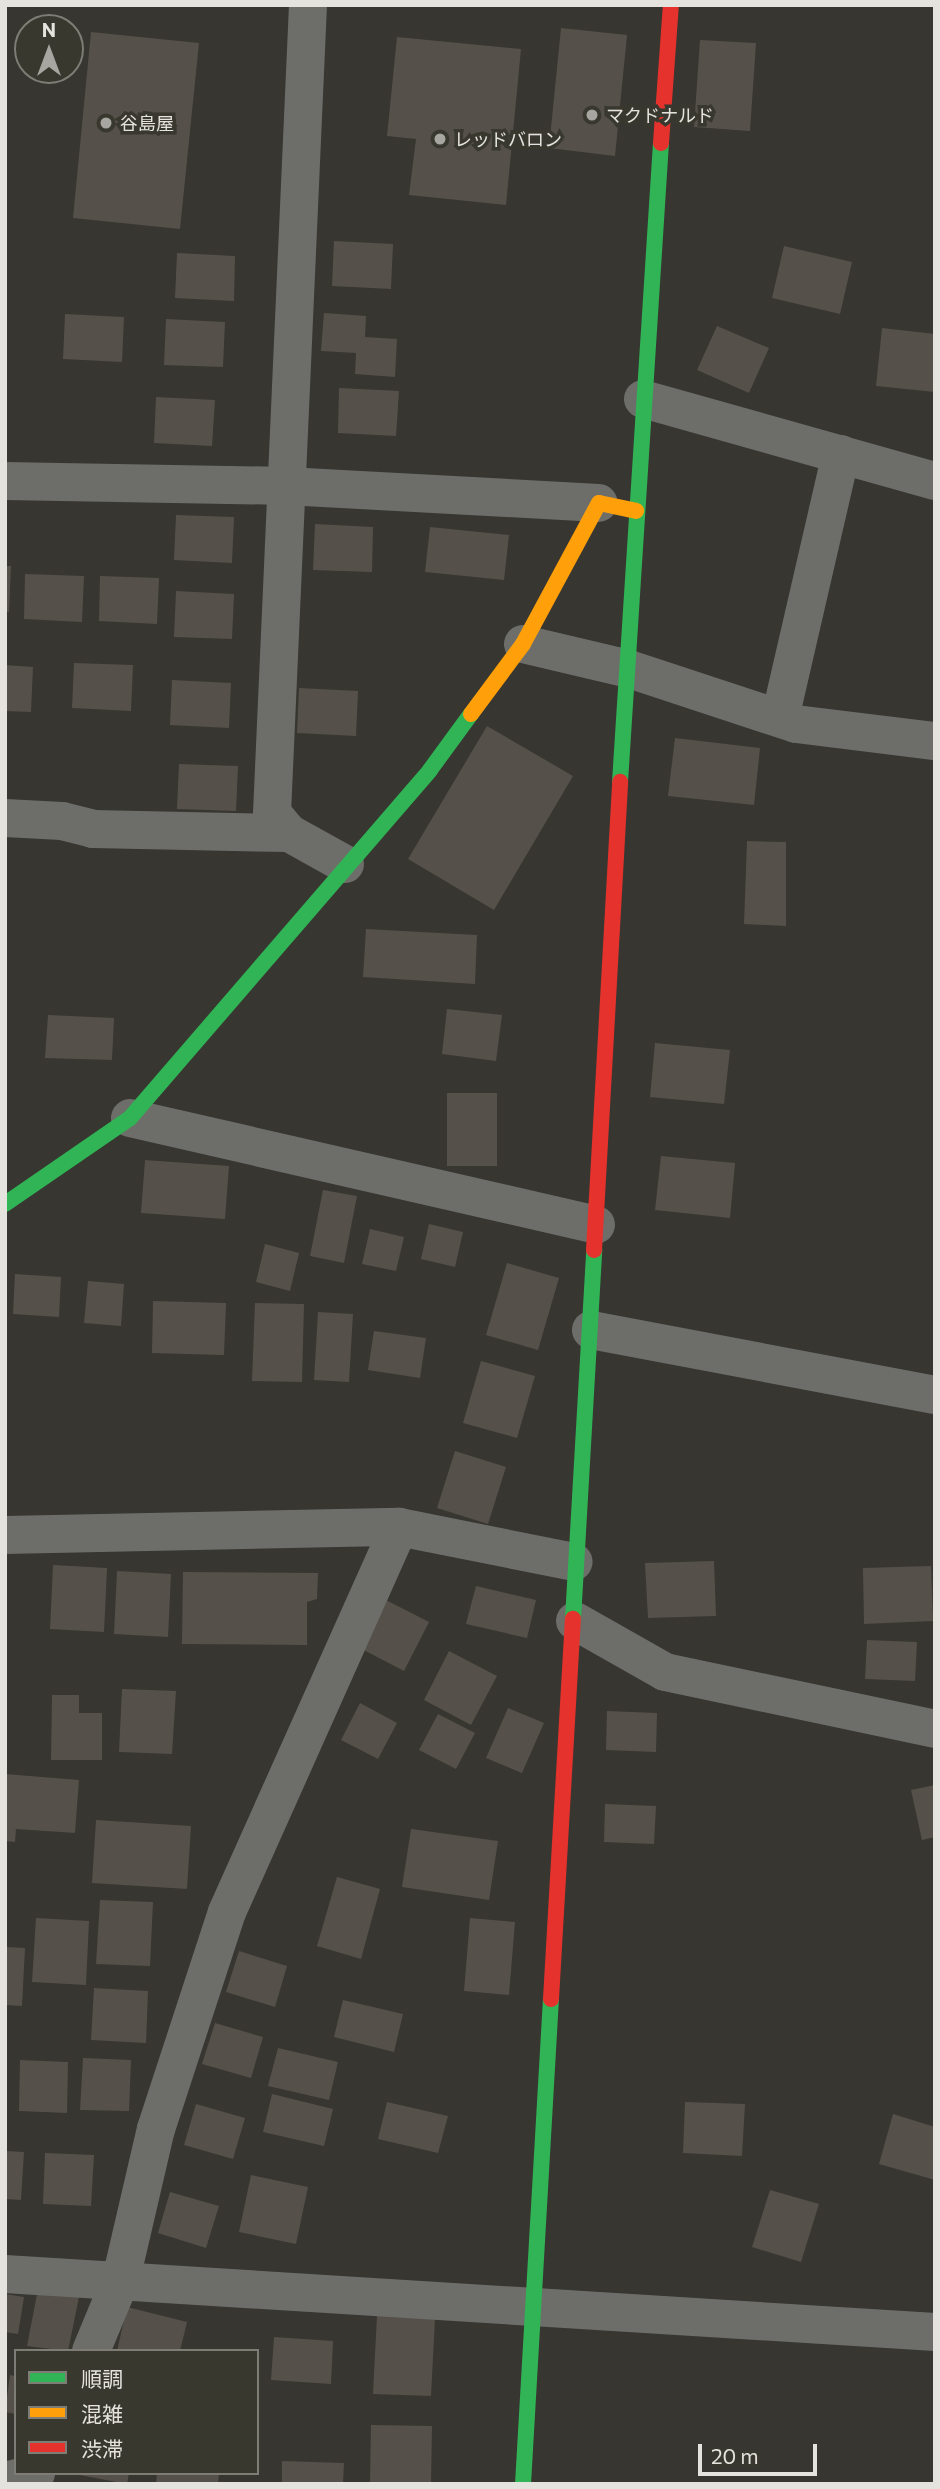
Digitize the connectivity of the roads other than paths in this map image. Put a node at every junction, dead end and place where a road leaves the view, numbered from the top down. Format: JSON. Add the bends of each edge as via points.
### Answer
{"nodes":[{"id":1,"x":307,"y":5,"type":"edge"},
{"id":2,"x":671,"y":5,"type":"edge"},
{"id":3,"x":643,"y":399,"type":"junction"},
{"id":4,"x":841,"y":454,"type":"junction"},
{"id":5,"x":5,"y":481,"type":"edge"},
{"id":6,"x":935,"y":481,"type":"edge"},
{"id":7,"x":286,"y":485,"type":"junction"},
{"id":8,"x":599,"y":503,"type":"junction"},
{"id":9,"x":636,"y":511,"type":"junction"},
{"id":10,"x":523,"y":644,"type":"junction"},
{"id":11,"x":646,"y":675,"type":"junction"},
{"id":12,"x":780,"y":719,"type":"junction"},
{"id":13,"x":935,"y":741,"type":"edge"},
{"id":14,"x":5,"y":818,"type":"edge"},
{"id":15,"x":289,"y":833,"type":"junction"},
{"id":16,"x":345,"y":864,"type":"junction"},
{"id":17,"x":130,"y":1118,"type":"junction"},
{"id":18,"x":5,"y":1204,"type":"edge"},
{"id":19,"x":596,"y":1225,"type":"junction"},
{"id":20,"x":591,"y":1330,"type":"junction"},
{"id":21,"x":935,"y":1395,"type":"edge"},
{"id":22,"x":398,"y":1527,"type":"junction"},
{"id":23,"x":5,"y":1535,"type":"edge"},
{"id":24,"x":574,"y":1562,"type":"junction"},
{"id":25,"x":575,"y":1621,"type":"junction"},
{"id":26,"x":935,"y":1729,"type":"edge"},
{"id":27,"x":5,"y":2273,"type":"edge"},
{"id":28,"x":121,"y":2279,"type":"junction"},
{"id":29,"x":534,"y":2303,"type":"junction"},
{"id":30,"x":935,"y":2332,"type":"edge"},
{"id":31,"x":92,"y":2349,"type":"edge"},
{"id":32,"x":29,"y":2475,"type":"edge"},
{"id":33,"x":5,"y":2482,"type":"edge"},
{"id":34,"x":523,"y":2484,"type":"edge"}],
"edges":[{"from":1,"to":7,"type":"street"},
{"from":2,"to":3,"type":"street"},
{"from":3,"to":4,"type":"street"},
{"from":3,"to":9,"type":"street"},
{"from":4,"to":6,"type":"street"},
{"from":4,"to":12,"type":"street"},
{"from":5,"to":7,"type":"street"},
{"from":7,"to":8,"type":"street"},
{"from":7,"to":15,"type":"street","via":[[272,813]]},
{"from":8,"to":9,"type":"street"},
{"from":8,"to":10,"type":"street"},
{"from":9,"to":11,"type":"street"},
{"from":10,"to":11,"type":"street"},
{"from":10,"to":16,"type":"street","via":[[430,770]]},
{"from":11,"to":12,"type":"street"},
{"from":11,"to":19,"type":"street"},
{"from":12,"to":13,"type":"street"},
{"from":14,"to":15,"type":"street","via":[[62,821],[93,829]]},
{"from":15,"to":16,"type":"street"},
{"from":16,"to":17,"type":"street"},
{"from":17,"to":18,"type":"street"},
{"from":17,"to":19,"type":"street"},
{"from":19,"to":20,"type":"street"},
{"from":20,"to":21,"type":"street"},
{"from":20,"to":24,"type":"street"},
{"from":22,"to":23,"type":"street"},
{"from":22,"to":24,"type":"street"},
{"from":22,"to":28,"type":"street","via":[[227,1912],[156,2129]]},
{"from":24,"to":25,"type":"street"},
{"from":25,"to":26,"type":"street","via":[[665,1672]]},
{"from":25,"to":29,"type":"street"},
{"from":27,"to":28,"type":"street"},
{"from":28,"to":29,"type":"street"},
{"from":28,"to":31,"type":"street"},
{"from":29,"to":30,"type":"street"},
{"from":29,"to":34,"type":"street"},
{"from":32,"to":33,"type":"street"}]}
